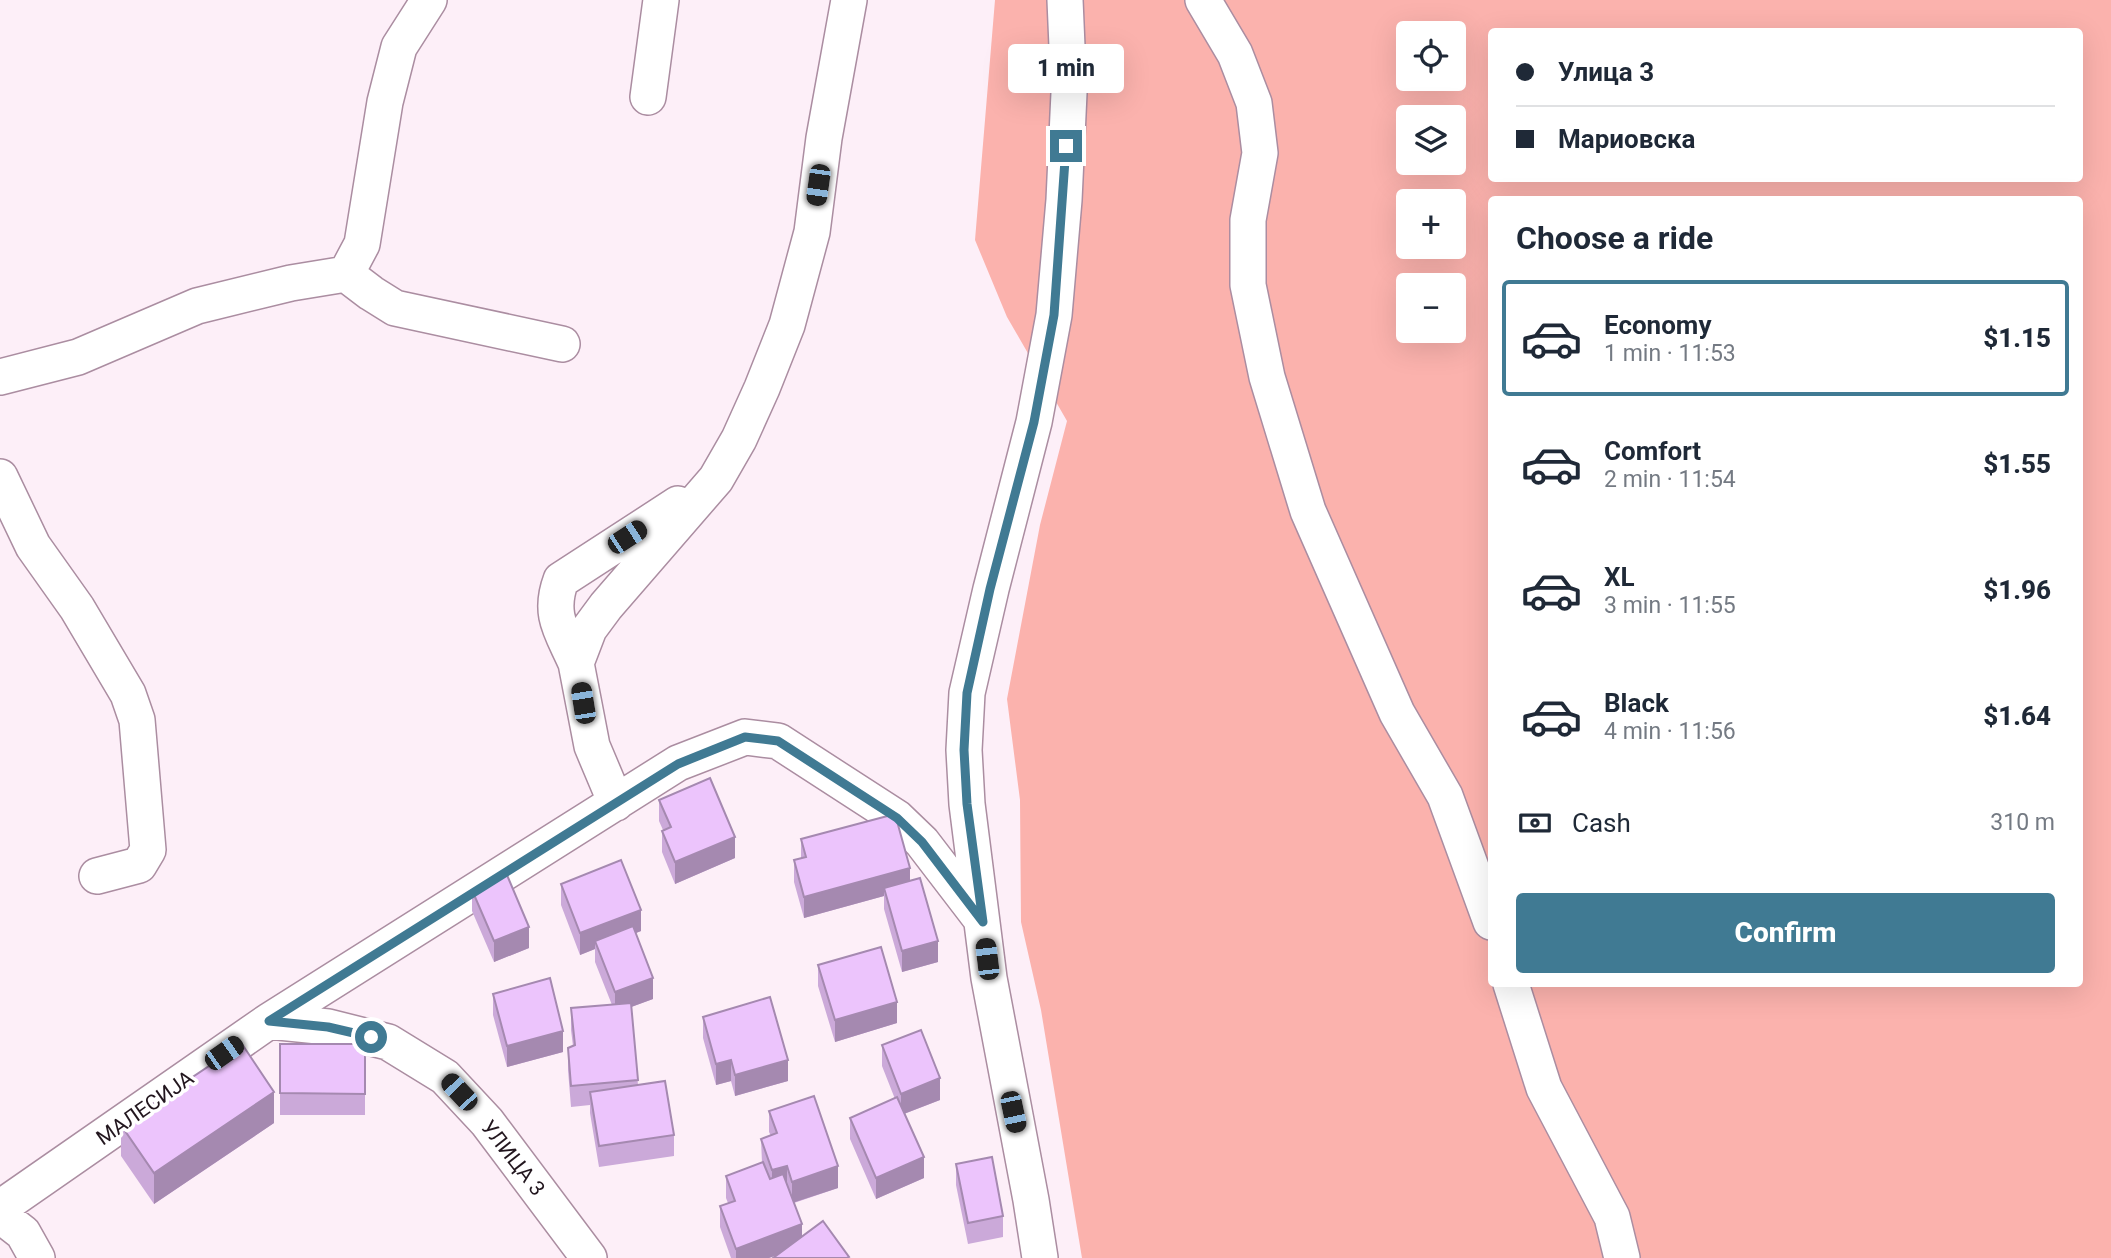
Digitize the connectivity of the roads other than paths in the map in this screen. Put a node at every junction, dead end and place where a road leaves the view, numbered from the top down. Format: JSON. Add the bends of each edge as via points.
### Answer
{"nodes":[{"id":1,"x":429,"y":0,"type":"edge"},
{"id":2,"x":661,"y":0,"type":"edge"},
{"id":3,"x":849,"y":0,"type":"edge"},
{"id":4,"x":1065,"y":0,"type":"edge"},
{"id":5,"x":1203,"y":0,"type":"edge"},
{"id":6,"x":648,"y":97,"type":"dead end"},
{"id":7,"x":346,"y":274,"type":"junction"},
{"id":8,"x":562,"y":344,"type":"dead end"},
{"id":9,"x":0,"y":377,"type":"edge"},
{"id":10,"x":0,"y":477,"type":"edge"},
{"id":11,"x":716,"y":479,"type":"junction"},
{"id":12,"x":576,"y":663,"type":"junction"},
{"id":13,"x":616,"y":803,"type":"junction"},
{"id":14,"x":97,"y":876,"type":"dead end"},
{"id":15,"x":1488,"y":914,"type":"edge"},
{"id":16,"x":983,"y":922,"type":"junction"},
{"id":17,"x":1512,"y":987,"type":"edge"},
{"id":18,"x":269,"y":1021,"type":"junction"},
{"id":19,"x":0,"y":1208,"type":"edge"},
{"id":20,"x":0,"y":1215,"type":"edge"},
{"id":21,"x":37,"y":1258,"type":"edge"},
{"id":22,"x":589,"y":1258,"type":"edge"},
{"id":23,"x":1040,"y":1258,"type":"edge"},
{"id":24,"x":1622,"y":1258,"type":"edge"}],
"edges":[{"from":1,"to":7,"type":"street","via":[[399,47],[385,102],[362,244]]},
{"from":2,"to":6,"type":"street"},
{"from":3,"to":11,"type":"street","via":[[812,232],[787,325],[739,439]]},
{"from":4,"to":16,"type":"street","via":[[1069,93],[1054,315],[1034,422],[967,693],[967,804]]},
{"from":5,"to":15,"type":"street","via":[[1235,54],[1254,103],[1260,153],[1248,220],[1248,285],[1267,377],[1308,511],[1397,713],[1446,796]]},
{"from":7,"to":8,"type":"street","via":[[395,307]]},
{"from":7,"to":9,"type":"street","via":[[197,306],[78,357]]},
{"from":10,"to":14,"type":"street","via":[[33,546],[77,608],[128,694],[137,720],[148,850],[139,865]]},
{"from":11,"to":12,"type":"street","via":[[606,606],[589,629]]},
{"from":11,"to":12,"type":"street","via":[[561,580],[554,599],[557,620]]},
{"from":12,"to":13,"type":"street","via":[[592,746]]},
{"from":13,"to":16,"type":"street","name":"МАЛЕСИЈА","via":[[678,764],[745,737],[778,741],[897,818],[922,842]]},
{"from":13,"to":18,"type":"street","name":"МАЛЕСИЈА"},
{"from":16,"to":23,"type":"street"},
{"from":17,"to":24,"type":"street","via":[[1544,1088],[1612,1217]]},
{"from":18,"to":19,"type":"street","name":"МАЛЕСИЈА"},
{"from":18,"to":22,"type":"street","name":"УЛИЦА 3","via":[[328,1027],[388,1042],[445,1077],[487,1122]]},
{"from":20,"to":21,"type":"street","via":[[23,1233]]}]}
